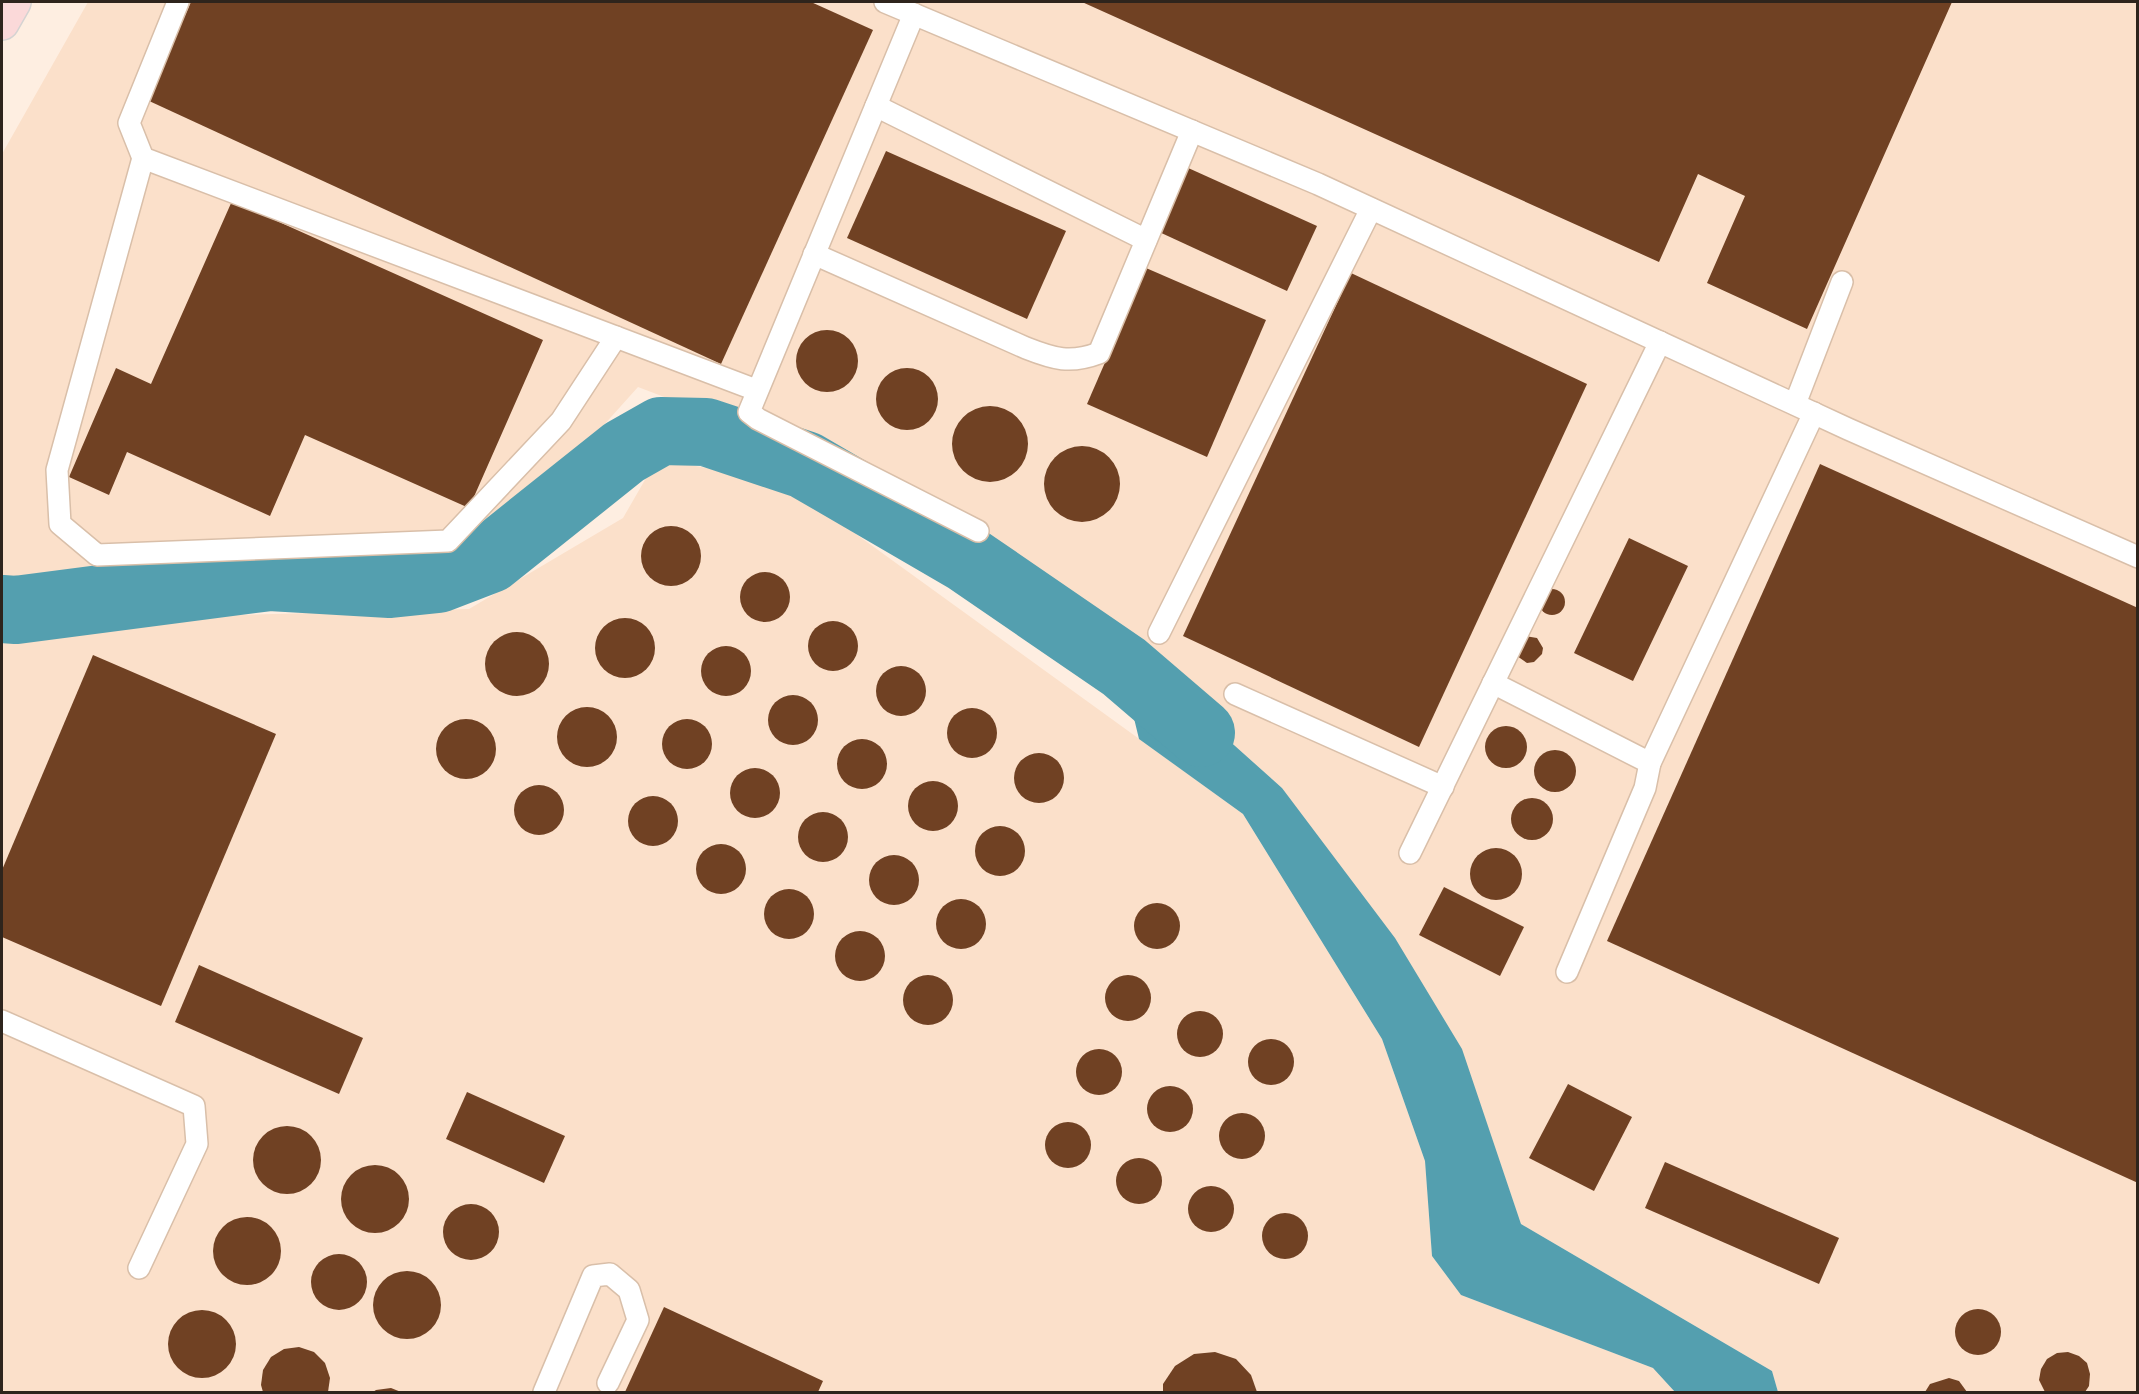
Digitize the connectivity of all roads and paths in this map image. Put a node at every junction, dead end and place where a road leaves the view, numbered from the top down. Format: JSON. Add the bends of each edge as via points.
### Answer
{"nodes":[{"id":1,"x":14,"y":2,"type":"edge"},
{"id":2,"x":178,"y":2,"type":"edge"},
{"id":3,"x":885,"y":2,"type":"edge"},
{"id":4,"x":914,"y":14,"type":"junction"},
{"id":5,"x":2,"y":23,"type":"edge"},
{"id":6,"x":876,"y":106,"type":"junction"},
{"id":7,"x":1192,"y":131,"type":"junction"},
{"id":8,"x":143,"y":158,"type":"junction"},
{"id":9,"x":1371,"y":209,"type":"junction"},
{"id":10,"x":1146,"y":240,"type":"junction"},
{"id":11,"x":814,"y":254,"type":"junction"},
{"id":12,"x":1842,"y":282,"type":"dead end"},
{"id":13,"x":616,"y":337,"type":"junction"},
{"id":14,"x":1660,"y":342,"type":"junction"},
{"id":15,"x":756,"y":390,"type":"junction"},
{"id":16,"x":1804,"y":408,"type":"junction"},
{"id":17,"x":978,"y":531,"type":"dead end"},
{"id":18,"x":2138,"y":557,"type":"edge"},
{"id":19,"x":1159,"y":633,"type":"dead end"},
{"id":20,"x":1493,"y":684,"type":"junction"},
{"id":21,"x":1235,"y":694,"type":"dead end"},
{"id":22,"x":1650,"y":762,"type":"junction"},
{"id":23,"x":1443,"y":787,"type":"junction"},
{"id":24,"x":1410,"y":853,"type":"dead end"},
{"id":25,"x":1567,"y":972,"type":"dead end"},
{"id":26,"x":2,"y":1021,"type":"edge"},
{"id":27,"x":139,"y":1268,"type":"dead end"},
{"id":28,"x":608,"y":1383,"type":"dead end"},
{"id":29,"x":544,"y":1392,"type":"edge"}],
"edges":[{"from":1,"to":5,"type":"main road"},
{"from":2,"to":8,"type":"lane","via":[[129,123]]},
{"from":3,"to":4,"type":"lane"},
{"from":4,"to":6,"type":"lane"},
{"from":4,"to":7,"type":"lane"},
{"from":6,"to":10,"type":"lane"},
{"from":6,"to":11,"type":"lane"},
{"from":7,"to":9,"type":"lane"},
{"from":7,"to":10,"type":"lane"},
{"from":8,"to":13,"type":"lane"},
{"from":8,"to":13,"type":"lane","via":[[57,470],[60,524],[97,555],[448,541],[561,421]]},
{"from":9,"to":14,"type":"lane"},
{"from":9,"to":19,"type":"lane"},
{"from":10,"to":11,"type":"lane","via":[[1099,353],[1078,360],[1051,357],[1026,348]]},
{"from":11,"to":15,"type":"lane"},
{"from":12,"to":16,"type":"lane"},
{"from":13,"to":15,"type":"lane"},
{"from":14,"to":16,"type":"lane"},
{"from":14,"to":20,"type":"lane"},
{"from":15,"to":17,"type":"lane","via":[[749,412],[758,419]]},
{"from":16,"to":18,"type":"lane"},
{"from":16,"to":22,"type":"lane"},
{"from":20,"to":22,"type":"lane"},
{"from":20,"to":23,"type":"lane"},
{"from":21,"to":23,"type":"lane"},
{"from":22,"to":25,"type":"lane","via":[[1645,788]]},
{"from":23,"to":24,"type":"lane"},
{"from":26,"to":27,"type":"lane","via":[[194,1106],[197,1144]]},
{"from":28,"to":29,"type":"lane","via":[[638,1320],[629,1290],[610,1274],[593,1276]]}]}
